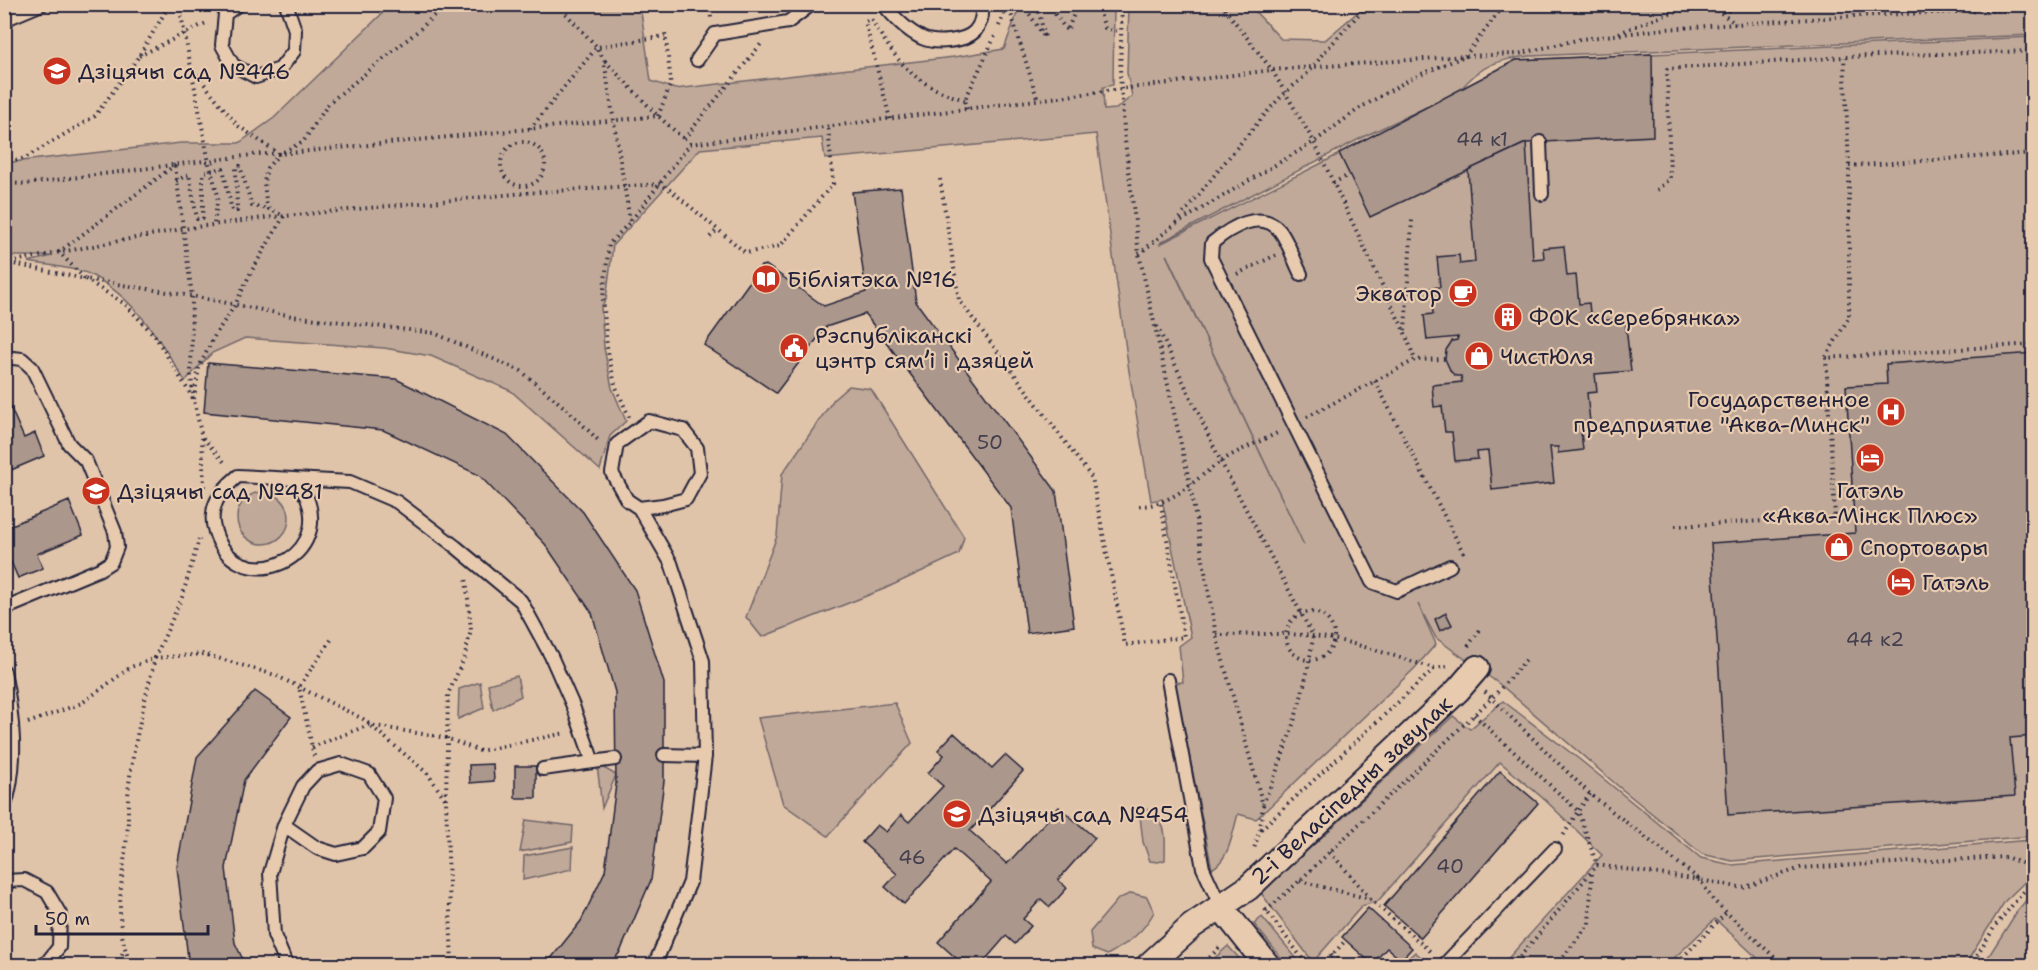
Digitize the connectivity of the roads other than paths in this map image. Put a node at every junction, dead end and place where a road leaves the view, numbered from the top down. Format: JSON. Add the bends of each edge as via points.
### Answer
{"nodes":[{"id":1,"x":42,"y":4,"type":"edge"},
{"id":2,"x":239,"y":4,"type":"edge"},
{"id":3,"x":286,"y":4,"type":"edge"},
{"id":4,"x":812,"y":4,"type":"edge"},
{"id":5,"x":883,"y":4,"type":"edge"},
{"id":6,"x":982,"y":4,"type":"edge"},
{"id":7,"x":4,"y":20,"type":"edge"},
{"id":8,"x":697,"y":60,"type":"dead end"},
{"id":9,"x":1540,"y":142,"type":"dead end"},
{"id":10,"x":1542,"y":194,"type":"dead end"},
{"id":11,"x":1301,"y":274,"type":"dead end"},
{"id":12,"x":4,"y":357,"type":"edge"},
{"id":13,"x":294,"y":479,"type":"junction"},
{"id":14,"x":639,"y":508,"type":"junction"},
{"id":15,"x":1450,"y":566,"type":"dead end"},
{"id":16,"x":4,"y":609,"type":"edge"},
{"id":17,"x":1465,"y":661,"type":"road end"},
{"id":18,"x":4,"y":671,"type":"edge"},
{"id":19,"x":1168,"y":680,"type":"dead end"},
{"id":20,"x":664,"y":755,"type":"dead end"},
{"id":21,"x":705,"y":756,"type":"junction"},
{"id":22,"x":615,"y":759,"type":"dead end"},
{"id":23,"x":593,"y":762,"type":"junction"},
{"id":24,"x":543,"y":769,"type":"dead end"},
{"id":25,"x":4,"y":809,"type":"edge"},
{"id":26,"x":284,"y":825,"type":"junction"},
{"id":27,"x":1555,"y":849,"type":"road end"},
{"id":28,"x":4,"y":881,"type":"edge"},
{"id":29,"x":1221,"y":907,"type":"junction"},
{"id":30,"x":1444,"y":965,"type":"edge"},
{"id":31,"x":44,"y":966,"type":"edge"},
{"id":32,"x":287,"y":966,"type":"edge"},
{"id":33,"x":654,"y":966,"type":"edge"},
{"id":34,"x":1148,"y":966,"type":"edge"},
{"id":35,"x":1268,"y":966,"type":"edge"}],
"edges":[{"from":1,"to":7,"type":"lane"},
{"from":2,"to":3,"type":"lane","via":[[225,14],[222,45],[233,65],[256,77],[280,69],[294,51],[296,30]]},
{"from":4,"to":8,"type":"lane","via":[[788,22],[715,34]]},
{"from":5,"to":6,"type":"lane","via":[[911,32],[939,42],[958,40],[975,32]]},
{"from":9,"to":10,"type":"lane"},
{"from":11,"to":15,"type":"lane","via":[[1280,232],[1270,223],[1253,219],[1212,243],[1211,258],[1372,582],[1397,591]]},
{"from":12,"to":16,"type":"lane","via":[[22,359],[32,368],[69,444],[86,462],[115,532],[117,547],[111,562],[100,569]]},
{"from":13,"to":13,"type":"lane","via":[[238,476],[223,489],[214,506],[213,525],[219,543],[231,558],[248,566],[267,568],[285,562],[300,550],[309,534],[312,515],[306,496]]},
{"from":13,"to":23,"type":"lane","via":[[350,482],[397,502],[521,601],[551,656]]},
{"from":14,"to":14,"type":"lane","via":[[686,499],[700,473],[697,448],[683,430],[650,421],[617,444],[612,473],[627,500]]},
{"from":14,"to":21,"type":"lane","via":[[671,562],[703,661]]},
{"from":17,"to":29,"type":"street","name":"2-і Веласіпедны завулак","via":[[1458,690],[1248,888]]},
{"from":18,"to":25,"type":"lane","via":[[14,737]]},
{"from":19,"to":29,"type":"lane","via":[[1203,868]]},
{"from":20,"to":21,"type":"lane"},
{"from":21,"to":33,"type":"lane","via":[[690,882]]},
{"from":22,"to":23,"type":"lane"},
{"from":23,"to":24,"type":"lane"},
{"from":26,"to":26,"type":"lane","via":[[317,848],[336,854],[363,848],[379,832],[384,798],[369,774],[341,764],[317,771],[303,786]]},
{"from":26,"to":32,"type":"lane","via":[[270,873],[274,935]]},
{"from":27,"to":30,"type":"lane"},
{"from":28,"to":31,"type":"lane","via":[[24,880],[47,892],[60,914],[59,947]]},
{"from":29,"to":34,"type":"street","name":"2-і Веласіпедны завулак","via":[[1192,926]]},
{"from":29,"to":35,"type":"street"}]}
